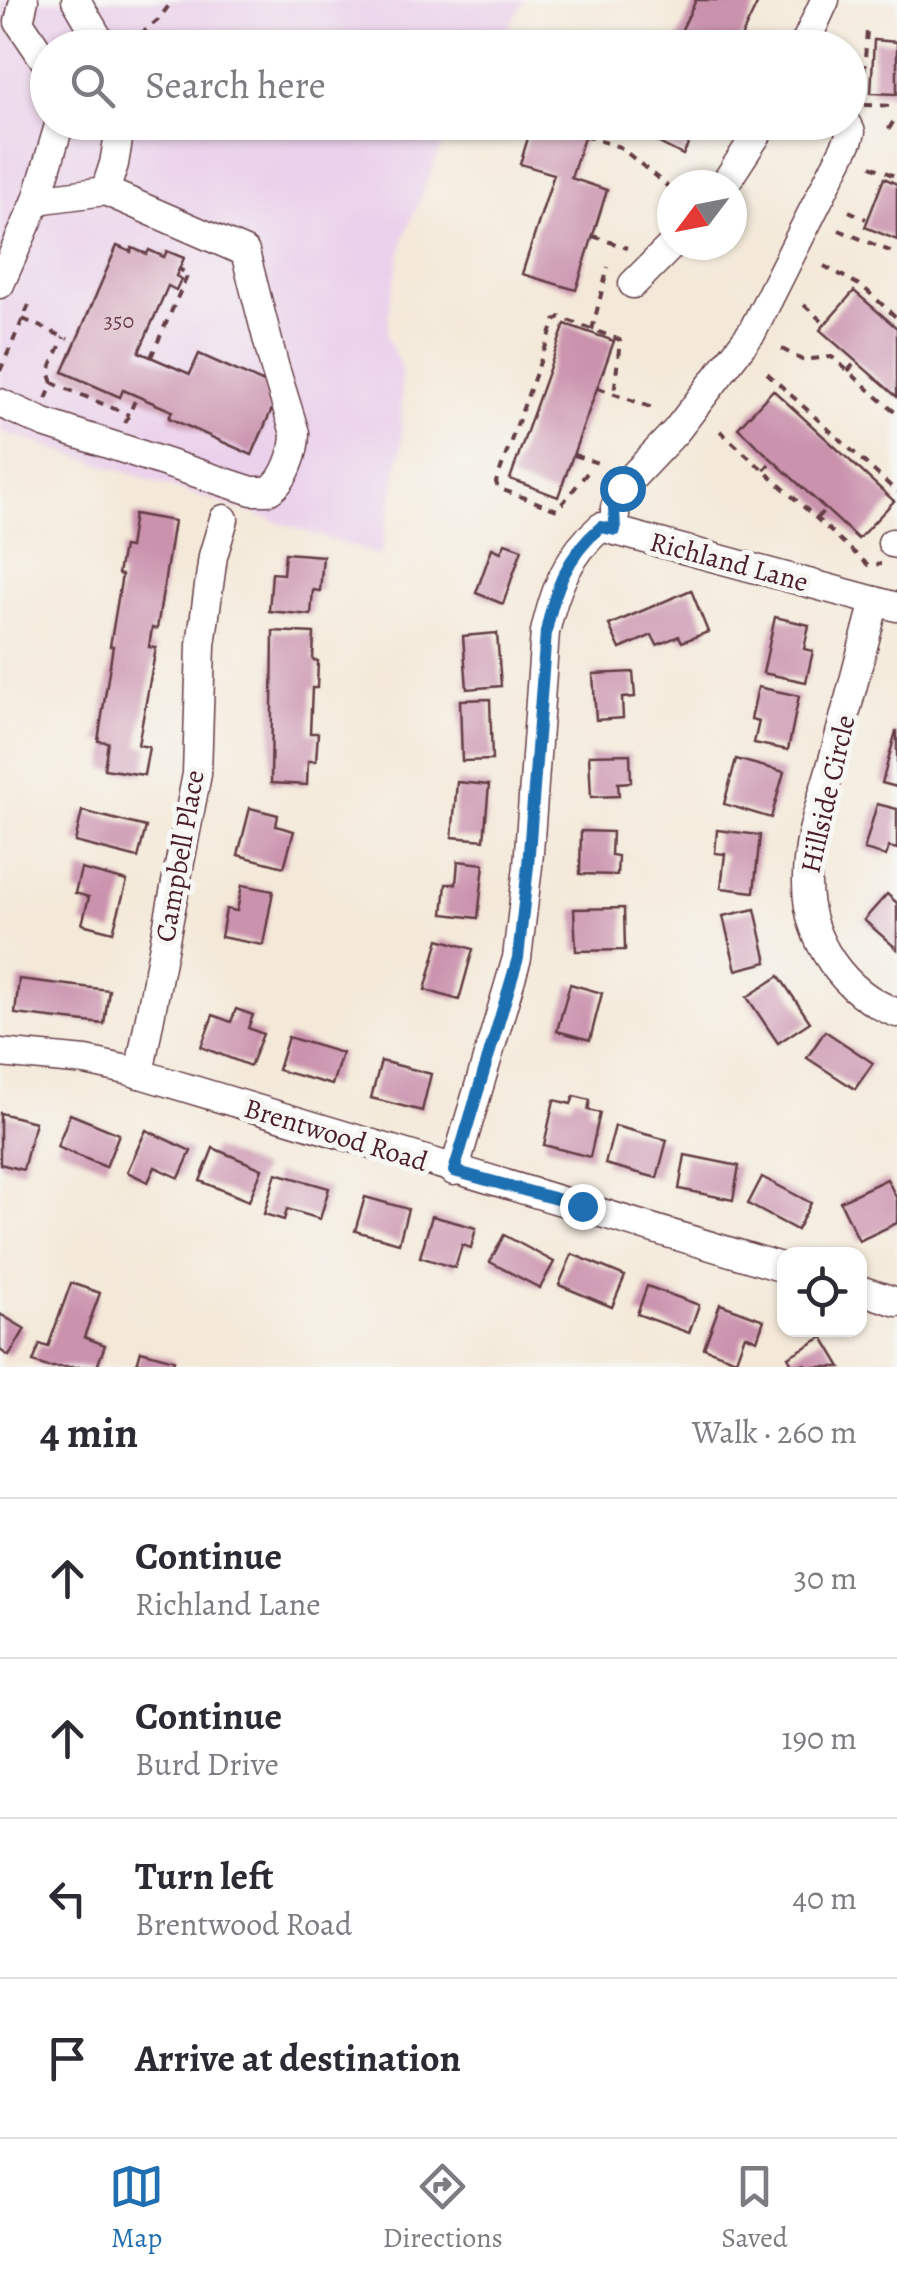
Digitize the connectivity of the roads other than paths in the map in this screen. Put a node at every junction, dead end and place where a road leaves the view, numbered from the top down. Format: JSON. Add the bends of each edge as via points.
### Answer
{"nodes":[{"id":1,"x":24,"y":0,"type":"edge"},
{"id":2,"x":76,"y":0,"type":"edge"},
{"id":3,"x":825,"y":0,"type":"edge"},
{"id":4,"x":94,"y":30,"type":"edge"},
{"id":5,"x":811,"y":30,"type":"edge"},
{"id":6,"x":30,"y":39,"type":"edge"},
{"id":7,"x":55,"y":140,"type":"edge"},
{"id":8,"x":118,"y":140,"type":"edge"},
{"id":9,"x":753,"y":140,"type":"edge"},
{"id":10,"x":848,"y":140,"type":"edge"},
{"id":11,"x":734,"y":170,"type":"edge"},
{"id":12,"x":105,"y":191,"type":"junction"},
{"id":13,"x":37,"y":200,"type":"junction"},
{"id":14,"x":657,"y":260,"type":"edge"},
{"id":15,"x":0,"y":284,"type":"edge"},
{"id":16,"x":632,"y":284,"type":"dead end"},
{"id":17,"x":0,"y":403,"type":"edge"},
{"id":18,"x":224,"y":519,"type":"dead end"},
{"id":19,"x":615,"y":530,"type":"junction"},
{"id":20,"x":886,"y":604,"type":"edge"},
{"id":21,"x":897,"y":1012,"type":"edge"},
{"id":22,"x":0,"y":1053,"type":"edge"},
{"id":23,"x":138,"y":1074,"type":"junction"},
{"id":24,"x":454,"y":1171,"type":"junction"},
{"id":25,"x":777,"y":1266,"type":"edge"},
{"id":26,"x":867,"y":1292,"type":"edge"},
{"id":27,"x":897,"y":1302,"type":"edge"}],
"edges":[{"from":1,"to":6,"type":"street","via":[[19,22]]},
{"from":2,"to":4,"type":"street"},
{"from":3,"to":5,"type":"street"},
{"from":7,"to":13,"type":"street"},
{"from":8,"to":12,"type":"street"},
{"from":9,"to":11,"type":"street"},
{"from":10,"to":19,"type":"street","via":[[752,332],[622,488]]},
{"from":12,"to":13,"type":"street"},
{"from":12,"to":17,"type":"street","via":[[245,252],[296,433],[282,478],[268,492],[252,490]]},
{"from":13,"to":15,"type":"street"},
{"from":14,"to":16,"type":"street"},
{"from":18,"to":23,"type":"street","name":"Campbell Place","via":[[200,644],[197,774]]},
{"from":19,"to":20,"type":"street","name":"Richland Lane"},
{"from":19,"to":24,"type":"street","name":"Richland Lane","via":[[601,527],[573,556],[554,596],[518,958]]},
{"from":20,"to":21,"type":"street","name":"Hillside Circle","via":[[818,818],[807,883],[810,914],[829,959],[869,1000]]},
{"from":22,"to":23,"type":"street","name":"Brentwood Road","via":[[86,1061]]},
{"from":23,"to":24,"type":"street","name":"Brentwood Road"},
{"from":24,"to":25,"type":"street","name":"Brentwood Road"},
{"from":26,"to":27,"type":"street"}]}
